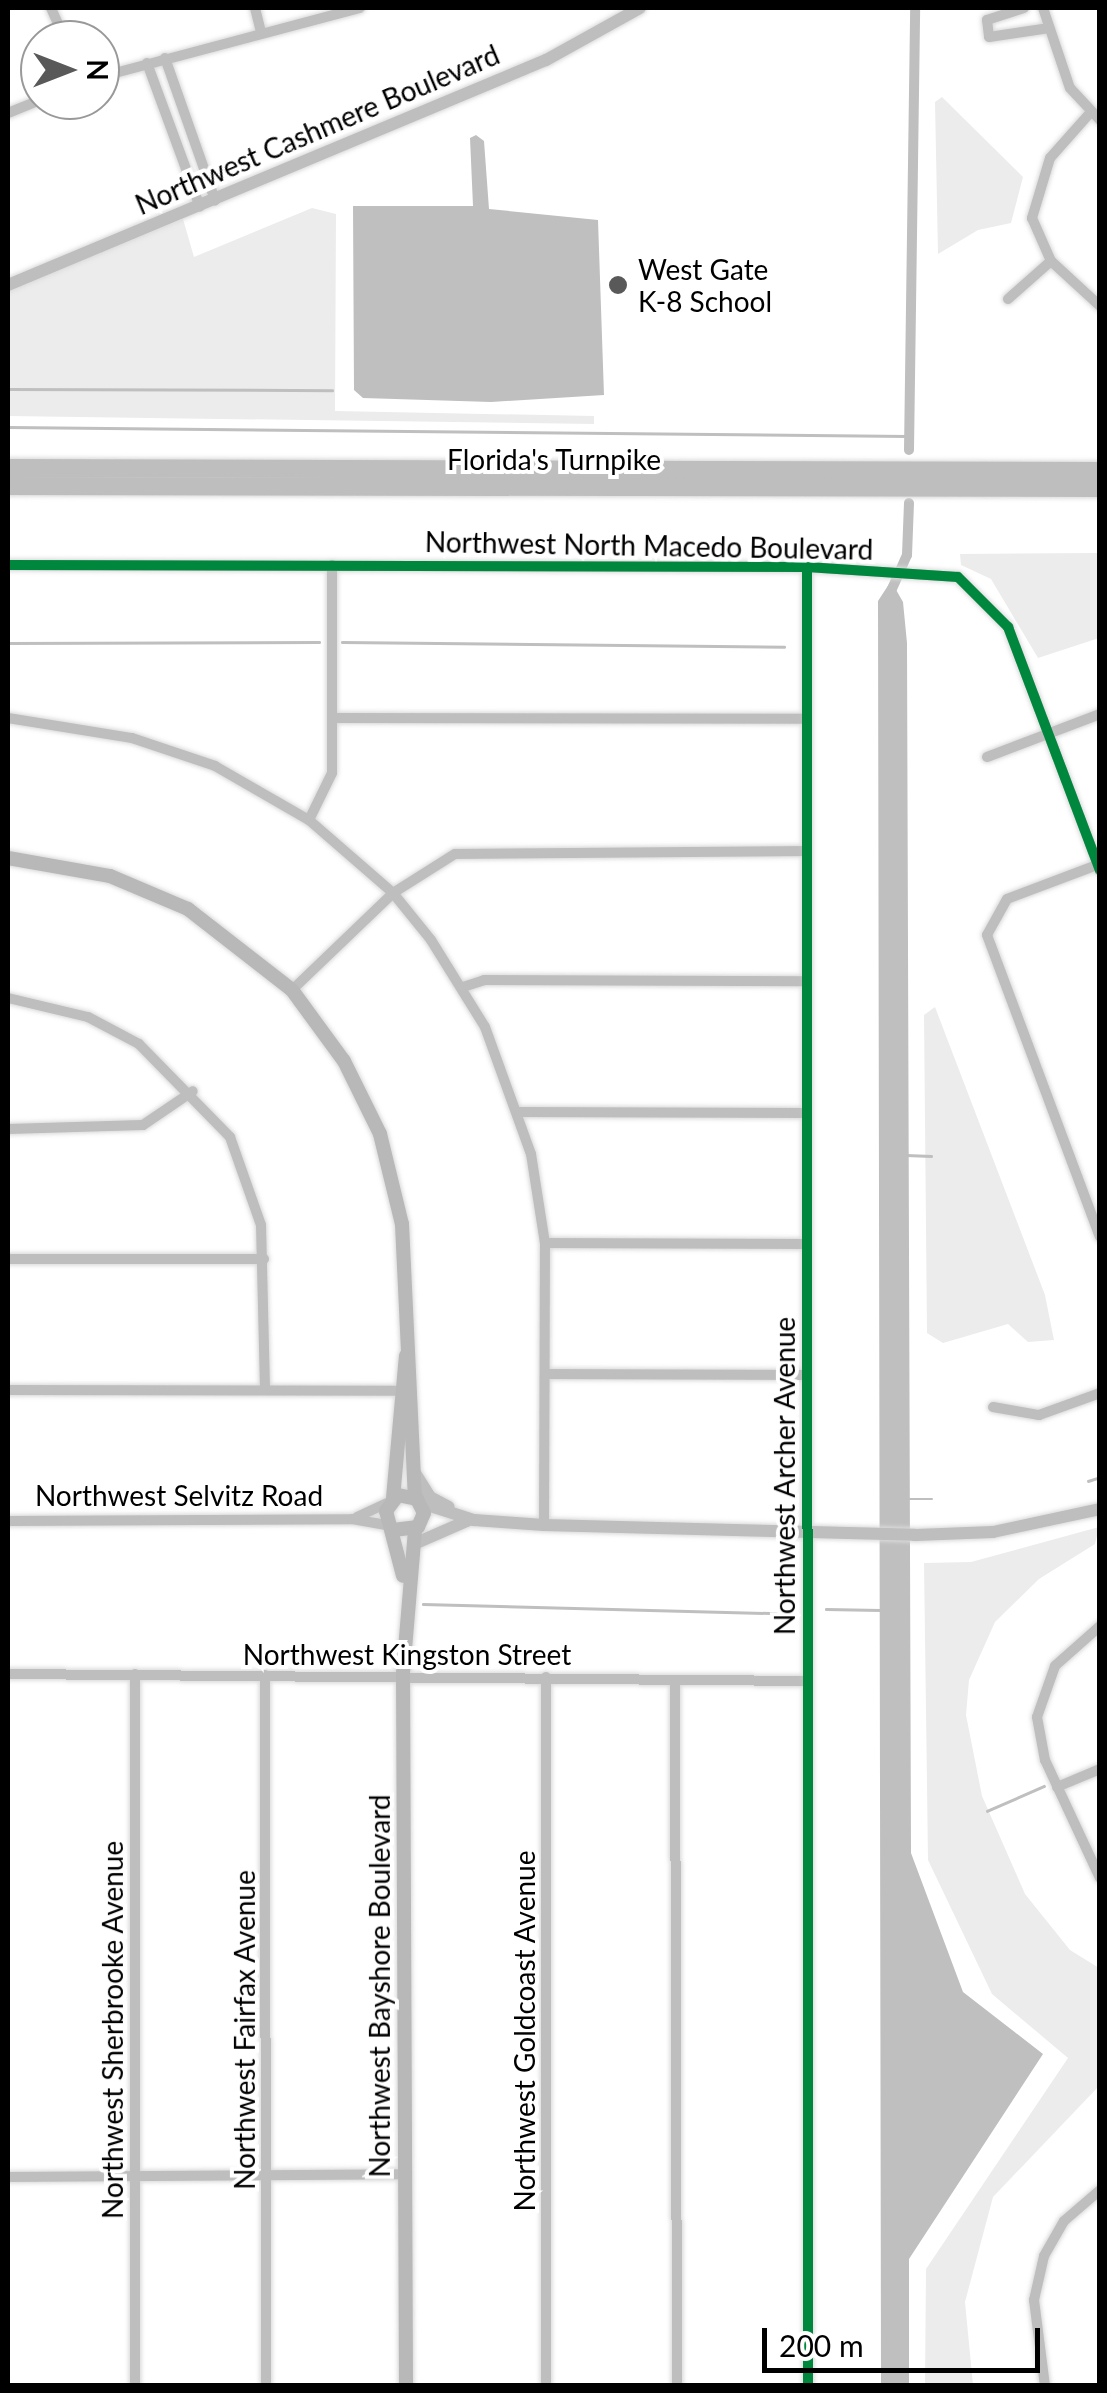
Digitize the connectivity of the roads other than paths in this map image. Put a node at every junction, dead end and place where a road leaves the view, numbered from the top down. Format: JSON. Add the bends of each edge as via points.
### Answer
{"nodes":[{"id":1,"x":255,"y":8,"type":"edge"},
{"id":2,"x":360,"y":8,"type":"edge"},
{"id":3,"x":640,"y":8,"type":"edge"},
{"id":4,"x":1024,"y":8,"type":"edge"},
{"id":5,"x":1043,"y":8,"type":"edge"},
{"id":6,"x":1049,"y":28,"type":"junction"},
{"id":7,"x":261,"y":32,"type":"junction"},
{"id":8,"x":165,"y":58,"type":"junction"},
{"id":9,"x":147,"y":63,"type":"junction"},
{"id":10,"x":120,"y":71,"type":"edge"},
{"id":11,"x":1095,"y":117,"type":"edge"},
{"id":12,"x":190,"y":140,"type":"junction"},
{"id":13,"x":174,"y":148,"type":"junction"},
{"id":14,"x":215,"y":200,"type":"junction"},
{"id":15,"x":200,"y":207,"type":"junction"},
{"id":16,"x":1052,"y":261,"type":"junction"},
{"id":17,"x":8,"y":285,"type":"edge"},
{"id":18,"x":1008,"y":300,"type":"dead end"},
{"id":19,"x":1100,"y":306,"type":"edge"},
{"id":20,"x":8,"y":468,"type":"edge"},
{"id":21,"x":1100,"y":470,"type":"edge"},
{"id":22,"x":8,"y":486,"type":"edge"},
{"id":23,"x":1100,"y":488,"type":"edge"},
{"id":24,"x":8,"y":565,"type":"edge"},
{"id":25,"x":332,"y":565,"type":"junction"},
{"id":26,"x":806,"y":567,"type":"junction"},
{"id":27,"x":1100,"y":714,"type":"edge"},
{"id":28,"x":8,"y":718,"type":"edge"},
{"id":29,"x":334,"y":718,"type":"junction"},
{"id":30,"x":806,"y":718,"type":"junction"},
{"id":31,"x":1048,"y":733,"type":"junction"},
{"id":32,"x":987,"y":757,"type":"dead end"},
{"id":33,"x":310,"y":820,"type":"junction"},
{"id":34,"x":806,"y":851,"type":"junction"},
{"id":35,"x":8,"y":858,"type":"edge"},
{"id":36,"x":1098,"y":867,"type":"edge"},
{"id":37,"x":394,"y":893,"type":"junction"},
{"id":38,"x":805,"y":981,"type":"junction"},
{"id":39,"x":462,"y":987,"type":"junction"},
{"id":40,"x":292,"y":990,"type":"junction"},
{"id":41,"x":8,"y":998,"type":"edge"},
{"id":42,"x":193,"y":1091,"type":"junction"},
{"id":43,"x":520,"y":1112,"type":"junction"},
{"id":44,"x":805,"y":1113,"type":"junction"},
{"id":45,"x":8,"y":1128,"type":"edge"},
{"id":46,"x":1100,"y":1237,"type":"edge"},
{"id":47,"x":545,"y":1243,"type":"junction"},
{"id":48,"x":806,"y":1244,"type":"junction"},
{"id":49,"x":8,"y":1259,"type":"edge"},
{"id":50,"x":264,"y":1259,"type":"junction"},
{"id":51,"x":406,"y":1355,"type":"junction"},
{"id":52,"x":546,"y":1374,"type":"junction"},
{"id":53,"x":806,"y":1376,"type":"junction"},
{"id":54,"x":8,"y":1390,"type":"edge"},
{"id":55,"x":265,"y":1390,"type":"junction"},
{"id":56,"x":400,"y":1391,"type":"junction"},
{"id":57,"x":1100,"y":1393,"type":"edge"},
{"id":58,"x":993,"y":1407,"type":"dead end"},
{"id":59,"x":414,"y":1472,"type":"junction"},
{"id":60,"x":391,"y":1500,"type":"junction"},
{"id":61,"x":418,"y":1500,"type":"junction"},
{"id":62,"x":1100,"y":1509,"type":"edge"},
{"id":63,"x":352,"y":1519,"type":"junction"},
{"id":64,"x":470,"y":1520,"type":"junction"},
{"id":65,"x":8,"y":1521,"type":"edge"},
{"id":66,"x":544,"y":1525,"type":"junction"},
{"id":67,"x":392,"y":1528,"type":"junction"},
{"id":68,"x":806,"y":1531,"type":"junction"},
{"id":69,"x":416,"y":1533,"type":"junction"},
{"id":70,"x":405,"y":1586,"type":"junction"},
{"id":71,"x":1100,"y":1626,"type":"edge"},
{"id":72,"x":8,"y":1674,"type":"edge"},
{"id":73,"x":134,"y":1674,"type":"junction"},
{"id":74,"x":404,"y":1674,"type":"junction"},
{"id":75,"x":265,"y":1675,"type":"junction"},
{"id":76,"x":546,"y":1677,"type":"junction"},
{"id":77,"x":674,"y":1680,"type":"junction"},
{"id":78,"x":806,"y":1681,"type":"junction"},
{"id":79,"x":1100,"y":1769,"type":"edge"},
{"id":80,"x":1058,"y":1788,"type":"junction"},
{"id":81,"x":1100,"y":1878,"type":"edge"},
{"id":82,"x":267,"y":2174,"type":"junction"},
{"id":83,"x":405,"y":2174,"type":"junction"},
{"id":84,"x":135,"y":2175,"type":"junction"},
{"id":85,"x":8,"y":2176,"type":"edge"},
{"id":86,"x":1100,"y":2190,"type":"edge"},
{"id":87,"x":135,"y":2386,"type":"edge"},
{"id":88,"x":266,"y":2386,"type":"edge"},
{"id":89,"x":406,"y":2386,"type":"edge"},
{"id":90,"x":546,"y":2386,"type":"edge"},
{"id":91,"x":677,"y":2386,"type":"edge"},
{"id":92,"x":808,"y":2386,"type":"edge"},
{"id":93,"x":1046,"y":2386,"type":"edge"}],
"edges":[{"from":1,"to":7,"type":"street"},
{"from":2,"to":7,"type":"street"},
{"from":3,"to":14,"type":"street","name":"Northwest Cashmere Boulevard","via":[[546,60]]},
{"from":4,"to":6,"type":"street","via":[[991,17],[990,37]]},
{"from":5,"to":6,"type":"street"},
{"from":6,"to":11,"type":"street","via":[[1070,88]]},
{"from":7,"to":8,"type":"street"},
{"from":8,"to":9,"type":"street"},
{"from":8,"to":12,"type":"street"},
{"from":9,"to":10,"type":"street"},
{"from":9,"to":13,"type":"street"},
{"from":11,"to":16,"type":"street","via":[[1041,175],[1032,218]]},
{"from":12,"to":13,"type":"street"},
{"from":12,"to":14,"type":"street"},
{"from":13,"to":15,"type":"street"},
{"from":14,"to":15,"type":"street","name":"Northwest Cashmere Boulevard"},
{"from":15,"to":17,"type":"street","name":"Northwest Cashmere Boulevard"},
{"from":16,"to":18,"type":"street"},
{"from":16,"to":19,"type":"street"},
{"from":20,"to":21,"type":"highway","name":"Florida's Turnpike"},
{"from":22,"to":23,"type":"highway","name":"Florida's Turnpike"},
{"from":24,"to":25,"type":"street","name":"Northwest North Macedo Boulevard"},
{"from":25,"to":26,"type":"street","name":"Northwest North Macedo Boulevard"},
{"from":25,"to":29,"type":"street"},
{"from":26,"to":30,"type":"street","name":"Northwest Archer Avenue"},
{"from":26,"to":31,"type":"street","name":"Northwest North Macedo Boulevard","via":[[958,577],[993,604]]},
{"from":27,"to":31,"type":"street"},
{"from":28,"to":33,"type":"street","via":[[98,730],[199,761]]},
{"from":29,"to":30,"type":"street"},
{"from":29,"to":33,"type":"street","via":[[332,774]]},
{"from":30,"to":34,"type":"street","name":"Northwest Archer Avenue"},
{"from":31,"to":32,"type":"street"},
{"from":31,"to":36,"type":"street","name":"Northwest North Macedo Boulevard"},
{"from":33,"to":37,"type":"street"},
{"from":34,"to":37,"type":"street","via":[[494,848],[428,865]]},
{"from":34,"to":38,"type":"street","name":"Northwest Archer Avenue"},
{"from":35,"to":40,"type":"main road","via":[[68,865],[151,892],[227,934]]},
{"from":36,"to":46,"type":"street","via":[[1007,900],[987,935]]},
{"from":37,"to":39,"type":"street"},
{"from":37,"to":40,"type":"street"},
{"from":38,"to":39,"type":"street","via":[[484,980]]},
{"from":38,"to":44,"type":"street","name":"Northwest Archer Avenue"},
{"from":39,"to":43,"type":"street"},
{"from":40,"to":51,"type":"main road","via":[[366,1098],[392,1172],[405,1264]]},
{"from":41,"to":42,"type":"street","via":[[88,1017],[139,1044]]},
{"from":42,"to":45,"type":"street","via":[[143,1124]]},
{"from":42,"to":50,"type":"street","via":[[230,1137],[250,1186]]},
{"from":43,"to":44,"type":"street"},
{"from":43,"to":47,"type":"street"},
{"from":44,"to":48,"type":"street","name":"Northwest Archer Avenue"},
{"from":47,"to":48,"type":"street"},
{"from":47,"to":52,"type":"street"},
{"from":48,"to":53,"type":"street","name":"Northwest Archer Avenue"},
{"from":49,"to":50,"type":"street"},
{"from":50,"to":55,"type":"street"},
{"from":51,"to":56,"type":"main road"},
{"from":51,"to":59,"type":"main road"},
{"from":52,"to":53,"type":"street"},
{"from":52,"to":66,"type":"street"},
{"from":53,"to":68,"type":"street","name":"Northwest Archer Avenue"},
{"from":54,"to":55,"type":"street"},
{"from":55,"to":56,"type":"street"},
{"from":56,"to":60,"type":"main road"},
{"from":57,"to":58,"type":"street","via":[[1038,1415]]},
{"from":59,"to":61,"type":"main road"},
{"from":59,"to":64,"type":"street","via":[[430,1497]]},
{"from":60,"to":61,"type":"main road"},
{"from":60,"to":63,"type":"street","name":"Northwest Selvitz Road"},
{"from":60,"to":67,"type":"main road","name":"Northwest Bayshore Boulevard"},
{"from":61,"to":64,"type":"street"},
{"from":61,"to":69,"type":"main road","name":"Northwest Bayshore Boulevard"},
{"from":62,"to":68,"type":"street","via":[[993,1532]]},
{"from":63,"to":65,"type":"street","name":"Northwest Selvitz Road"},
{"from":63,"to":67,"type":"street","name":"Northwest Selvitz Road"},
{"from":64,"to":66,"type":"street"},
{"from":64,"to":69,"type":"street"},
{"from":66,"to":68,"type":"street"},
{"from":67,"to":69,"type":"main road"},
{"from":67,"to":70,"type":"main road","name":"Northwest Bayshore Boulevard"},
{"from":68,"to":78,"type":"street","name":"Northwest Archer Avenue"},
{"from":69,"to":70,"type":"main road","name":"Northwest Bayshore Boulevard"},
{"from":70,"to":74,"type":"main road","name":"Northwest Bayshore Boulevard"},
{"from":71,"to":80,"type":"street","via":[[1054,1666],[1040,1697],[1039,1737]]},
{"from":72,"to":73,"type":"street","name":"Northwest Kingston Street"},
{"from":73,"to":75,"type":"street","name":"Northwest Kingston Street"},
{"from":73,"to":84,"type":"street","name":"Northwest Sherbrooke Avenue"},
{"from":74,"to":75,"type":"street","name":"Northwest Kingston Street"},
{"from":74,"to":76,"type":"street","name":"Northwest Kingston Street"},
{"from":74,"to":83,"type":"main road","name":"Northwest Bayshore Boulevard"},
{"from":75,"to":82,"type":"street","name":"Northwest Fairfax Avenue"},
{"from":76,"to":77,"type":"street","name":"Northwest Kingston Street"},
{"from":76,"to":90,"type":"street","name":"Northwest Goldcoast Avenue"},
{"from":77,"to":78,"type":"street","name":"Northwest Kingston Street"},
{"from":77,"to":91,"type":"street"},
{"from":78,"to":92,"type":"street","name":"Northwest Archer Avenue"},
{"from":79,"to":80,"type":"street"},
{"from":80,"to":81,"type":"street"},
{"from":82,"to":83,"type":"street"},
{"from":82,"to":84,"type":"street"},
{"from":82,"to":88,"type":"street","name":"Northwest Fairfax Avenue"},
{"from":83,"to":89,"type":"main road","name":"Northwest Bayshore Boulevard"},
{"from":84,"to":85,"type":"street"},
{"from":84,"to":87,"type":"street","name":"Northwest Sherbrooke Avenue"},
{"from":86,"to":93,"type":"street","via":[[1064,2221],[1044,2256],[1034,2300]]}]}
